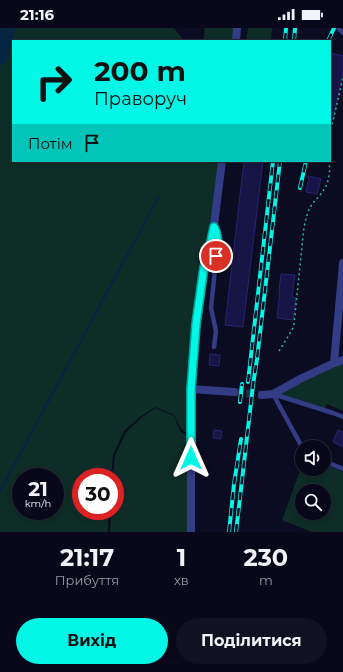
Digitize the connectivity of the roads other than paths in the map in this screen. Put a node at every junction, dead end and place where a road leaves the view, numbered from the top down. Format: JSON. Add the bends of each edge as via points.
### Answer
{"nodes":[{"id":1,"x":237,"y":28,"type":"edge"},
{"id":2,"x":338,"y":28,"type":"edge"},
{"id":3,"x":343,"y":32,"type":"edge"},
{"id":4,"x":236,"y":40,"type":"edge"},
{"id":5,"x":222,"y":162,"type":"edge"},
{"id":6,"x":214,"y":227,"type":"junction"},
{"id":7,"x":343,"y":263,"type":"edge"},
{"id":8,"x":214,"y":347,"type":"dead end"},
{"id":9,"x":343,"y":360,"type":"edge"},
{"id":10,"x":334,"y":363,"type":"junction"},
{"id":11,"x":191,"y":389,"type":"junction"},
{"id":12,"x":234,"y":392,"type":"tunnel mouth"},
{"id":13,"x":273,"y":394,"type":"junction"},
{"id":14,"x":262,"y":395,"type":"tunnel mouth"},
{"id":15,"x":343,"y":417,"type":"edge"},
{"id":16,"x":298,"y":440,"type":"edge"},
{"id":17,"x":331,"y":464,"type":"edge"},
{"id":18,"x":343,"y":469,"type":"edge"},
{"id":19,"x":191,"y":532,"type":"edge"}],
"edges":[{"from":1,"to":4,"type":"street"},
{"from":2,"to":3,"type":"lane"},
{"from":5,"to":6,"type":"street"},
{"from":6,"to":8,"type":"lane","via":[[218,241],[212,308],[216,331]]},
{"from":6,"to":11,"type":"street","via":[[199,301]]},
{"from":7,"to":10,"type":"street"},
{"from":9,"to":10,"type":"street"},
{"from":10,"to":13,"type":"street"},
{"from":11,"to":12,"type":"street"},
{"from":11,"to":19,"type":"street"},
{"from":13,"to":14,"type":"street"},
{"from":13,"to":15,"type":"lane"},
{"from":13,"to":16,"type":"lane"},
{"from":17,"to":18,"type":"lane"}]}
